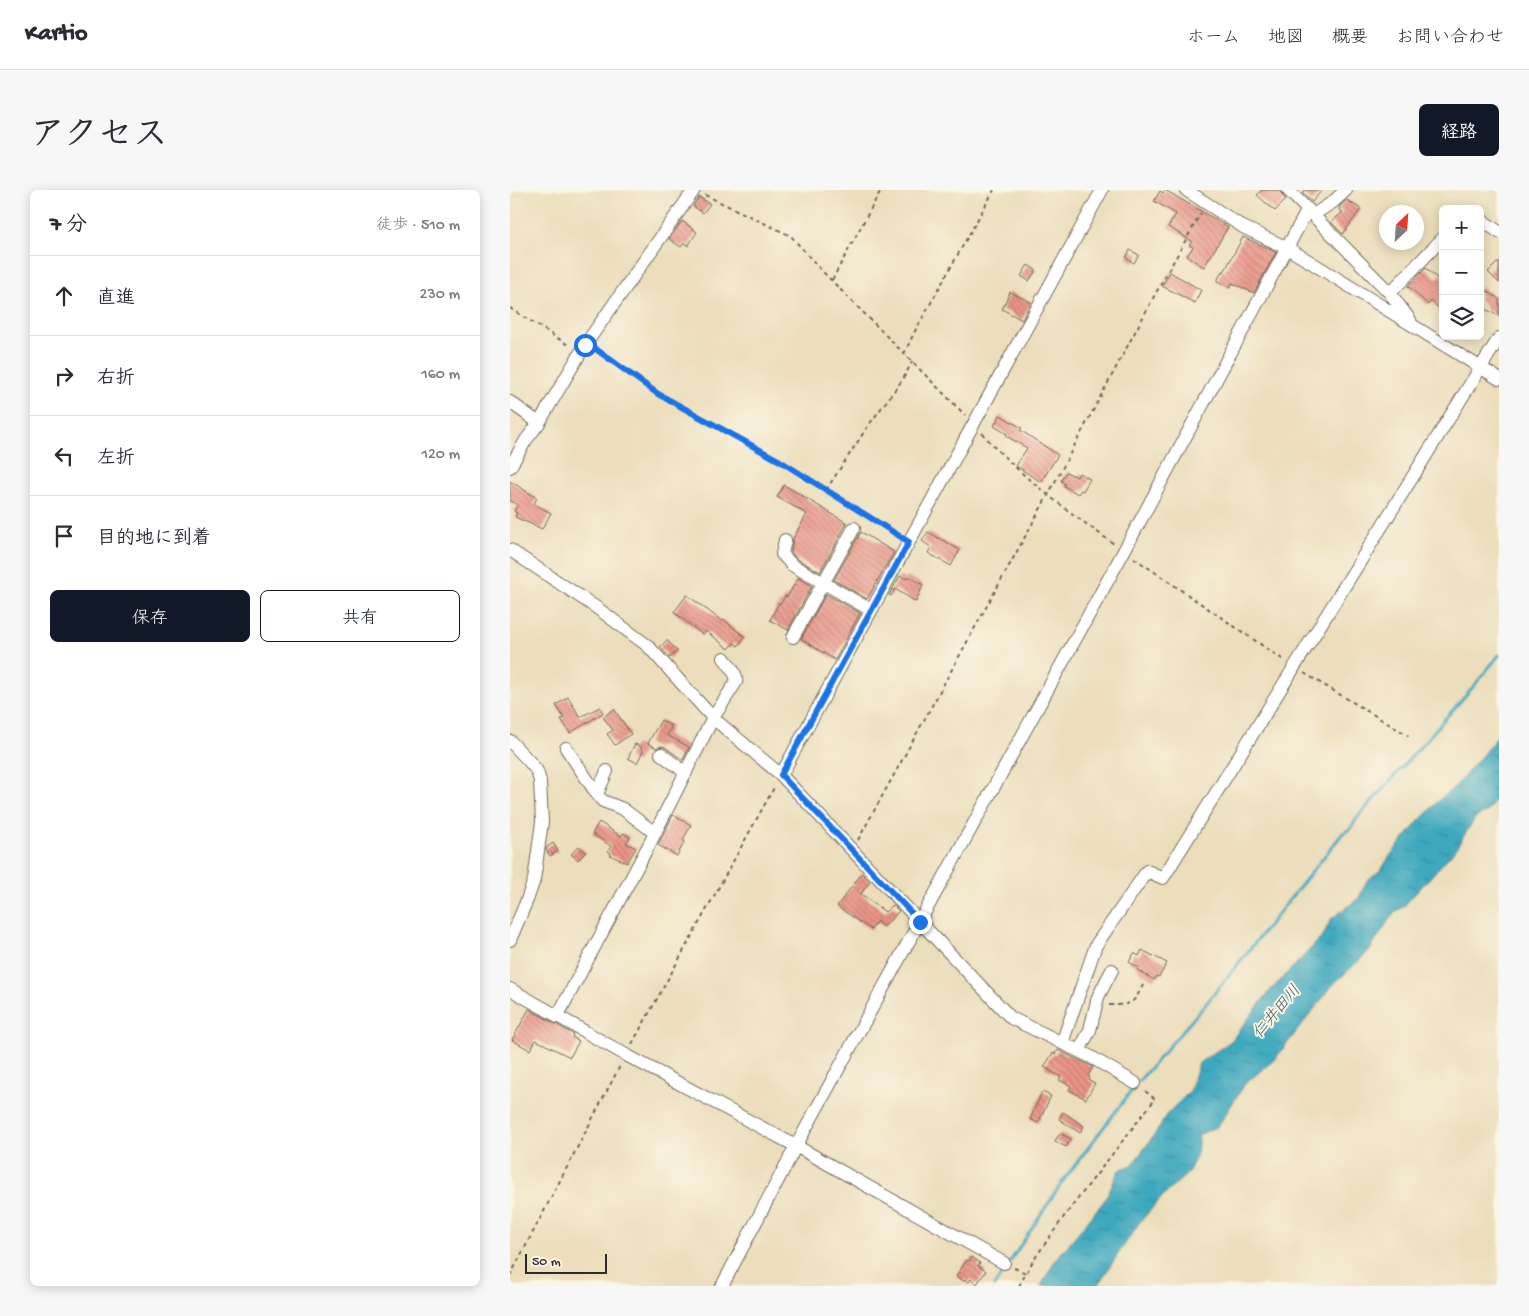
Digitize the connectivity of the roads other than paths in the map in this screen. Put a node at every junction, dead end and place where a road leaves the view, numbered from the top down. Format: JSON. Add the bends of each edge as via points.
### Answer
{"nodes":[{"id":1,"x":694,"y":190,"type":"edge"},
{"id":2,"x":1102,"y":190,"type":"edge"},
{"id":3,"x":1186,"y":190,"type":"edge"},
{"id":4,"x":1288,"y":190,"type":"edge"},
{"id":5,"x":1346,"y":190,"type":"edge"},
{"id":6,"x":1311,"y":212,"type":"junction"},
{"id":7,"x":1484,"y":222,"type":"edge"},
{"id":8,"x":1499,"y":232,"type":"edge"},
{"id":9,"x":1439,"y":242,"type":"edge"},
{"id":10,"x":1287,"y":248,"type":"junction"},
{"id":11,"x":1390,"y":293,"type":"junction"},
{"id":12,"x":1415,"y":326,"type":"junction"},
{"id":13,"x":1499,"y":338,"type":"edge"},
{"id":14,"x":1480,"y":367,"type":"junction"},
{"id":15,"x":1499,"y":379,"type":"edge"},
{"id":16,"x":510,"y":402,"type":"edge"},
{"id":17,"x":539,"y":423,"type":"junction"},
{"id":18,"x":510,"y":467,"type":"edge"},
{"id":19,"x":854,"y":528,"type":"dead end"},
{"id":20,"x":785,"y":540,"type":"dead end"},
{"id":21,"x":510,"y":550,"type":"edge"},
{"id":22,"x":823,"y":583,"type":"junction"},
{"id":23,"x":871,"y":610,"type":"junction"},
{"id":24,"x":793,"y":636,"type":"dead end"},
{"id":25,"x":724,"y":658,"type":"dead end"},
{"id":26,"x":713,"y":718,"type":"junction"},
{"id":27,"x":510,"y":742,"type":"edge"},
{"id":28,"x":566,"y":748,"type":"dead end"},
{"id":29,"x":661,"y":754,"type":"dead end"},
{"id":30,"x":607,"y":771,"type":"dead end"},
{"id":31,"x":686,"y":772,"type":"junction"},
{"id":32,"x":781,"y":775,"type":"junction"},
{"id":33,"x":596,"y":794,"type":"junction"},
{"id":34,"x":655,"y":833,"type":"junction"},
{"id":35,"x":920,"y":922,"type":"junction"},
{"id":36,"x":510,"y":940,"type":"edge"},
{"id":37,"x":1112,"y":970,"type":"dead end"},
{"id":38,"x":510,"y":989,"type":"edge"},
{"id":39,"x":557,"y":1016,"type":"junction"},
{"id":40,"x":1062,"y":1043,"type":"junction"},
{"id":41,"x":1079,"y":1051,"type":"junction"},
{"id":42,"x":1139,"y":1086,"type":"road end"},
{"id":43,"x":796,"y":1146,"type":"junction"},
{"id":44,"x":1004,"y":1263,"type":"dead end"},
{"id":45,"x":722,"y":1286,"type":"edge"}],
"edges":[{"from":1,"to":17,"type":"street","via":[[583,347]]},
{"from":2,"to":23,"type":"street"},
{"from":3,"to":10,"type":"street","via":[[1243,227]]},
{"from":4,"to":6,"type":"street"},
{"from":5,"to":6,"type":"street","via":[[1333,202]]},
{"from":6,"to":10,"type":"street"},
{"from":6,"to":11,"type":"street"},
{"from":7,"to":8,"type":"street"},
{"from":9,"to":11,"type":"street"},
{"from":10,"to":12,"type":"street"},
{"from":10,"to":35,"type":"street"},
{"from":11,"to":12,"type":"street"},
{"from":12,"to":14,"type":"street"},
{"from":13,"to":14,"type":"street"},
{"from":14,"to":15,"type":"street"},
{"from":14,"to":40,"type":"street","via":[[1163,878],[1147,870],[1096,946]]},
{"from":16,"to":17,"type":"street"},
{"from":17,"to":18,"type":"street"},
{"from":19,"to":22,"type":"street"},
{"from":20,"to":22,"type":"street","via":[[782,554],[785,558]]},
{"from":21,"to":26,"type":"street","via":[[648,646]]},
{"from":22,"to":23,"type":"street"},
{"from":22,"to":24,"type":"street"},
{"from":23,"to":32,"type":"street"},
{"from":25,"to":26,"type":"street","via":[[737,678]]},
{"from":26,"to":31,"type":"street"},
{"from":26,"to":32,"type":"street"},
{"from":27,"to":36,"type":"street","via":[[529,761],[540,781],[542,822],[534,880]]},
{"from":28,"to":33,"type":"street"},
{"from":29,"to":31,"type":"street"},
{"from":30,"to":33,"type":"street"},
{"from":31,"to":34,"type":"street"},
{"from":32,"to":35,"type":"street"},
{"from":33,"to":34,"type":"street"},
{"from":34,"to":39,"type":"street"},
{"from":35,"to":40,"type":"street","via":[[1011,1018]]},
{"from":35,"to":43,"type":"street"},
{"from":37,"to":41,"type":"street","via":[[1098,997],[1090,1030]]},
{"from":38,"to":39,"type":"street"},
{"from":39,"to":43,"type":"street"},
{"from":40,"to":41,"type":"street"},
{"from":41,"to":42,"type":"street"},
{"from":43,"to":44,"type":"street"},
{"from":43,"to":45,"type":"street"}]}
